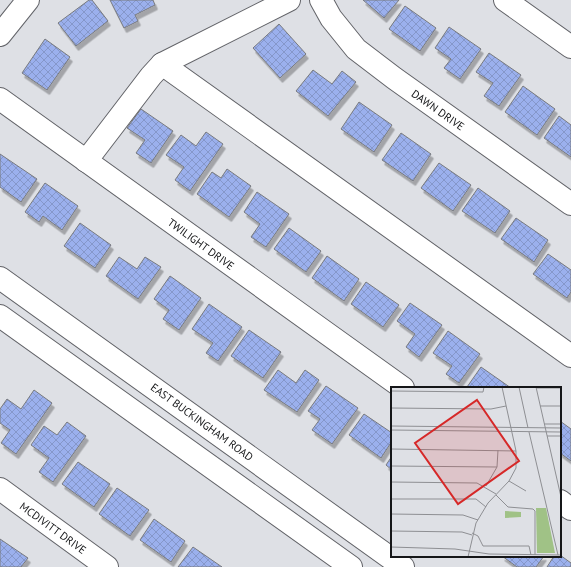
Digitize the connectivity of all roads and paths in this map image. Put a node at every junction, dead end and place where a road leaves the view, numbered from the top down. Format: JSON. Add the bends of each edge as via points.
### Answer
{"nodes":[{"id":1,"x":28,"y":0,"type":"edge"},
{"id":2,"x":289,"y":0,"type":"edge"},
{"id":3,"x":321,"y":0,"type":"edge"},
{"id":4,"x":505,"y":0,"type":"edge"},
{"id":5,"x":0,"y":35,"type":"edge"},
{"id":6,"x":571,"y":47,"type":"edge"},
{"id":7,"x":162,"y":64,"type":"junction"},
{"id":8,"x":0,"y":99,"type":"edge"},
{"id":9,"x":86,"y":160,"type":"junction"},
{"id":10,"x":571,"y":204,"type":"edge"},
{"id":11,"x":0,"y":278,"type":"edge"},
{"id":12,"x":0,"y":316,"type":"edge"},
{"id":13,"x":571,"y":356,"type":"edge"},
{"id":14,"x":402,"y":387,"type":"edge"},
{"id":15,"x":0,"y":489,"type":"edge"},
{"id":16,"x":561,"y":502,"type":"edge"},
{"id":17,"x":571,"y":509,"type":"edge"},
{"id":18,"x":107,"y":567,"type":"edge"},
{"id":19,"x":351,"y":567,"type":"edge"},
{"id":20,"x":403,"y":567,"type":"edge"}],
"edges":[{"from":1,"to":5,"type":"street"},
{"from":2,"to":7,"type":"street"},
{"from":3,"to":10,"type":"street","name":"DAWN DRIVE","via":[[331,18],[356,50]]},
{"from":4,"to":6,"type":"street"},
{"from":7,"to":9,"type":"street"},
{"from":7,"to":13,"type":"street"},
{"from":8,"to":9,"type":"street","name":"TWILIGHT DRIVE"},
{"from":9,"to":14,"type":"street","name":"TWILIGHT DRIVE"},
{"from":11,"to":20,"type":"street","name":"EAST BUCKINGHAM ROAD"},
{"from":12,"to":19,"type":"street"},
{"from":15,"to":18,"type":"street","name":"MCDIVITT DRIVE"},
{"from":16,"to":17,"type":"street"}]}
